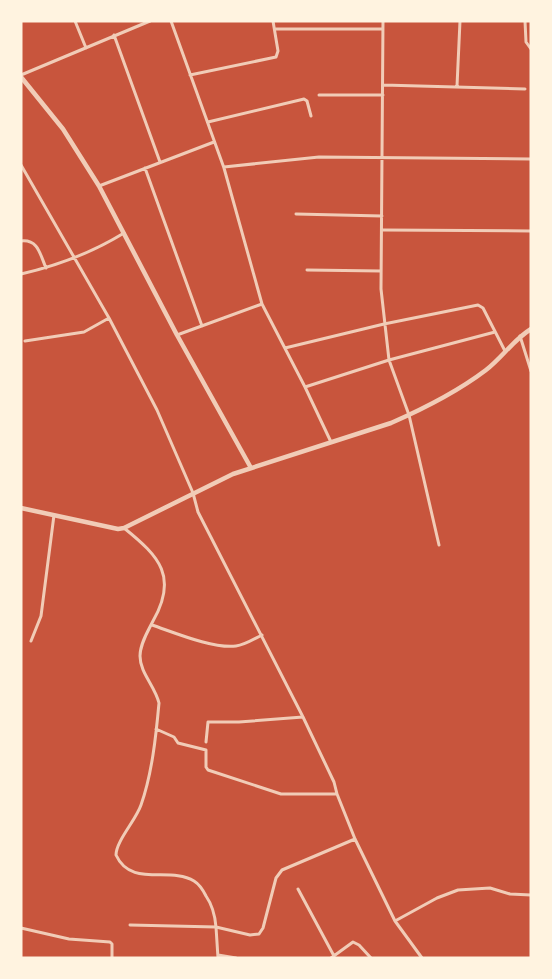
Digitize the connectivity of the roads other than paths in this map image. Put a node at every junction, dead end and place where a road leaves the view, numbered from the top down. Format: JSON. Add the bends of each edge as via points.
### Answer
{"nodes":[{"id":1,"x":75,"y":21,"type":"edge"},
{"id":2,"x":150,"y":21,"type":"edge"},
{"id":3,"x":171,"y":21,"type":"edge"},
{"id":4,"x":273,"y":21,"type":"edge"},
{"id":5,"x":383,"y":21,"type":"edge"},
{"id":6,"x":460,"y":21,"type":"edge"},
{"id":7,"x":525,"y":21,"type":"edge"},
{"id":8,"x":275,"y":29,"type":"junction"},
{"id":9,"x":383,"y":29,"type":"junction"},
{"id":10,"x":114,"y":36,"type":"junction"},
{"id":11,"x":86,"y":48,"type":"junction"},
{"id":12,"x":531,"y":49,"type":"edge"},
{"id":13,"x":190,"y":75,"type":"junction"},
{"id":14,"x":21,"y":76,"type":"edge"},
{"id":15,"x":383,"y":85,"type":"junction"},
{"id":16,"x":457,"y":86,"type":"junction"},
{"id":17,"x":525,"y":89,"type":"dead end"},
{"id":18,"x":319,"y":95,"type":"dead end"},
{"id":19,"x":383,"y":95,"type":"junction"},
{"id":20,"x":311,"y":116,"type":"dead end"},
{"id":21,"x":208,"y":122,"type":"junction"},
{"id":22,"x":214,"y":142,"type":"junction"},
{"id":23,"x":383,"y":158,"type":"junction"},
{"id":24,"x":531,"y":159,"type":"edge"},
{"id":25,"x":160,"y":162,"type":"junction"},
{"id":26,"x":21,"y":165,"type":"edge"},
{"id":27,"x":145,"y":168,"type":"junction"},
{"id":28,"x":224,"y":168,"type":"junction"},
{"id":29,"x":99,"y":186,"type":"junction"},
{"id":30,"x":296,"y":214,"type":"dead end"},
{"id":31,"x":382,"y":216,"type":"junction"},
{"id":32,"x":383,"y":230,"type":"junction"},
{"id":33,"x":531,"y":231,"type":"edge"},
{"id":34,"x":124,"y":233,"type":"junction"},
{"id":35,"x":21,"y":241,"type":"edge"},
{"id":36,"x":73,"y":256,"type":"junction"},
{"id":37,"x":46,"y":268,"type":"junction"},
{"id":38,"x":307,"y":270,"type":"dead end"},
{"id":39,"x":381,"y":271,"type":"junction"},
{"id":40,"x":21,"y":274,"type":"edge"},
{"id":41,"x":262,"y":303,"type":"junction"},
{"id":42,"x":110,"y":318,"type":"junction"},
{"id":43,"x":384,"y":324,"type":"junction"},
{"id":44,"x":202,"y":326,"type":"junction"},
{"id":45,"x":531,"y":329,"type":"edge"},
{"id":46,"x":495,"y":332,"type":"junction"},
{"id":47,"x":177,"y":335,"type":"junction"},
{"id":48,"x":520,"y":336,"type":"junction"},
{"id":49,"x":25,"y":341,"type":"dead end"},
{"id":50,"x":285,"y":348,"type":"junction"},
{"id":51,"x":505,"y":351,"type":"junction"},
{"id":52,"x":389,"y":360,"type":"junction"},
{"id":53,"x":531,"y":371,"type":"edge"},
{"id":54,"x":305,"y":387,"type":"junction"},
{"id":55,"x":409,"y":415,"type":"junction"},
{"id":56,"x":330,"y":442,"type":"junction"},
{"id":57,"x":251,"y":468,"type":"junction"},
{"id":58,"x":193,"y":493,"type":"junction"},
{"id":59,"x":21,"y":508,"type":"edge"},
{"id":60,"x":54,"y":515,"type":"junction"},
{"id":61,"x":124,"y":528,"type":"junction"},
{"id":62,"x":439,"y":545,"type":"dead end"},
{"id":63,"x":152,"y":624,"type":"junction"},
{"id":64,"x":262,"y":635,"type":"junction"},
{"id":65,"x":32,"y":641,"type":"dead end"},
{"id":66,"x":303,"y":717,"type":"junction"},
{"id":67,"x":155,"y":729,"type":"junction"},
{"id":68,"x":206,"y":742,"type":"dead end"},
{"id":69,"x":338,"y":794,"type":"junction"},
{"id":70,"x":355,"y":839,"type":"junction"},
{"id":71,"x":298,"y":889,"type":"dead end"},
{"id":72,"x":531,"y":895,"type":"edge"},
{"id":73,"x":395,"y":921,"type":"junction"},
{"id":74,"x":130,"y":925,"type":"dead end"},
{"id":75,"x":216,"y":927,"type":"junction"},
{"id":76,"x":21,"y":928,"type":"edge"},
{"id":77,"x":218,"y":957,"type":"edge"},
{"id":78,"x":333,"y":957,"type":"edge"},
{"id":79,"x":112,"y":958,"type":"edge"},
{"id":80,"x":236,"y":958,"type":"edge"},
{"id":81,"x":371,"y":958,"type":"edge"},
{"id":82,"x":422,"y":958,"type":"edge"}],
"edges":[{"from":1,"to":11,"type":"street"},
{"from":2,"to":10,"type":"street"},
{"from":3,"to":13,"type":"street"},
{"from":4,"to":8,"type":"street"},
{"from":5,"to":9,"type":"street"},
{"from":6,"to":16,"type":"street"},
{"from":7,"to":12,"type":"street","via":[[526,42]]},
{"from":8,"to":9,"type":"street"},
{"from":8,"to":13,"type":"street","via":[[276,57]]},
{"from":9,"to":15,"type":"street"},
{"from":10,"to":11,"type":"street"},
{"from":10,"to":25,"type":"street"},
{"from":11,"to":14,"type":"street"},
{"from":13,"to":21,"type":"street"},
{"from":14,"to":29,"type":"street","via":[[63,129]]},
{"from":15,"to":16,"type":"street"},
{"from":15,"to":19,"type":"street"},
{"from":16,"to":17,"type":"street"},
{"from":18,"to":19,"type":"street"},
{"from":19,"to":23,"type":"street"},
{"from":20,"to":21,"type":"street","via":[[304,99]]},
{"from":21,"to":22,"type":"street"},
{"from":22,"to":25,"type":"street"},
{"from":22,"to":28,"type":"street"},
{"from":23,"to":24,"type":"street"},
{"from":23,"to":28,"type":"street","via":[[319,157]]},
{"from":23,"to":31,"type":"street"},
{"from":25,"to":27,"type":"street"},
{"from":26,"to":36,"type":"street"},
{"from":27,"to":29,"type":"street"},
{"from":27,"to":44,"type":"street"},
{"from":28,"to":41,"type":"street"},
{"from":29,"to":34,"type":"street"},
{"from":30,"to":31,"type":"street"},
{"from":31,"to":32,"type":"street"},
{"from":32,"to":33,"type":"street"},
{"from":32,"to":39,"type":"street"},
{"from":34,"to":36,"type":"street"},
{"from":34,"to":47,"type":"street"},
{"from":35,"to":37,"type":"street","via":[[36,244]]},
{"from":36,"to":37,"type":"street"},
{"from":36,"to":42,"type":"street"},
{"from":37,"to":40,"type":"street"},
{"from":38,"to":39,"type":"street"},
{"from":39,"to":43,"type":"street"},
{"from":41,"to":44,"type":"street"},
{"from":41,"to":50,"type":"street"},
{"from":42,"to":49,"type":"street","via":[[84,332]]},
{"from":42,"to":58,"type":"street"},
{"from":43,"to":46,"type":"street","via":[[478,305]]},
{"from":43,"to":50,"type":"street"},
{"from":43,"to":52,"type":"street"},
{"from":44,"to":47,"type":"street"},
{"from":45,"to":48,"type":"street"},
{"from":46,"to":51,"type":"street"},
{"from":46,"to":52,"type":"street"},
{"from":47,"to":57,"type":"street"},
{"from":48,"to":51,"type":"street"},
{"from":48,"to":53,"type":"street"},
{"from":50,"to":54,"type":"street"},
{"from":51,"to":55,"type":"street","via":[[484,371]]},
{"from":52,"to":54,"type":"street"},
{"from":52,"to":55,"type":"street"},
{"from":54,"to":56,"type":"street"},
{"from":55,"to":56,"type":"street"},
{"from":55,"to":62,"type":"street"},
{"from":56,"to":57,"type":"street"},
{"from":57,"to":58,"type":"street"},
{"from":58,"to":61,"type":"street"},
{"from":58,"to":64,"type":"street","via":[[198,512]]},
{"from":59,"to":60,"type":"street"},
{"from":60,"to":61,"type":"street"},
{"from":60,"to":65,"type":"street","via":[[41,616]]},
{"from":61,"to":63,"type":"street","via":[[158,561],[164,576],[164,600]]},
{"from":63,"to":64,"type":"street","via":[[189,638],[232,647]]},
{"from":63,"to":67,"type":"street","via":[[140,656],[159,703]]},
{"from":64,"to":66,"type":"street"},
{"from":66,"to":68,"type":"street","via":[[208,722]]},
{"from":66,"to":69,"type":"street"},
{"from":67,"to":69,"type":"street","via":[[174,737],[178,743],[206,750],[208,770],[281,794]]},
{"from":67,"to":75,"type":"street","via":[[147,787],[137,816],[118,845],[117,855],[123,866],[133,872],[192,880],[214,910]]},
{"from":69,"to":70,"type":"street"},
{"from":70,"to":73,"type":"street"},
{"from":70,"to":75,"type":"street","via":[[282,870],[259,934]]},
{"from":71,"to":78,"type":"street"},
{"from":72,"to":73,"type":"street","via":[[484,888],[458,890]]},
{"from":73,"to":82,"type":"street"},
{"from":74,"to":75,"type":"street"},
{"from":75,"to":77,"type":"street"},
{"from":76,"to":79,"type":"street","via":[[69,939],[110,942]]},
{"from":77,"to":80,"type":"street"},
{"from":78,"to":81,"type":"street","via":[[353,942]]}]}
